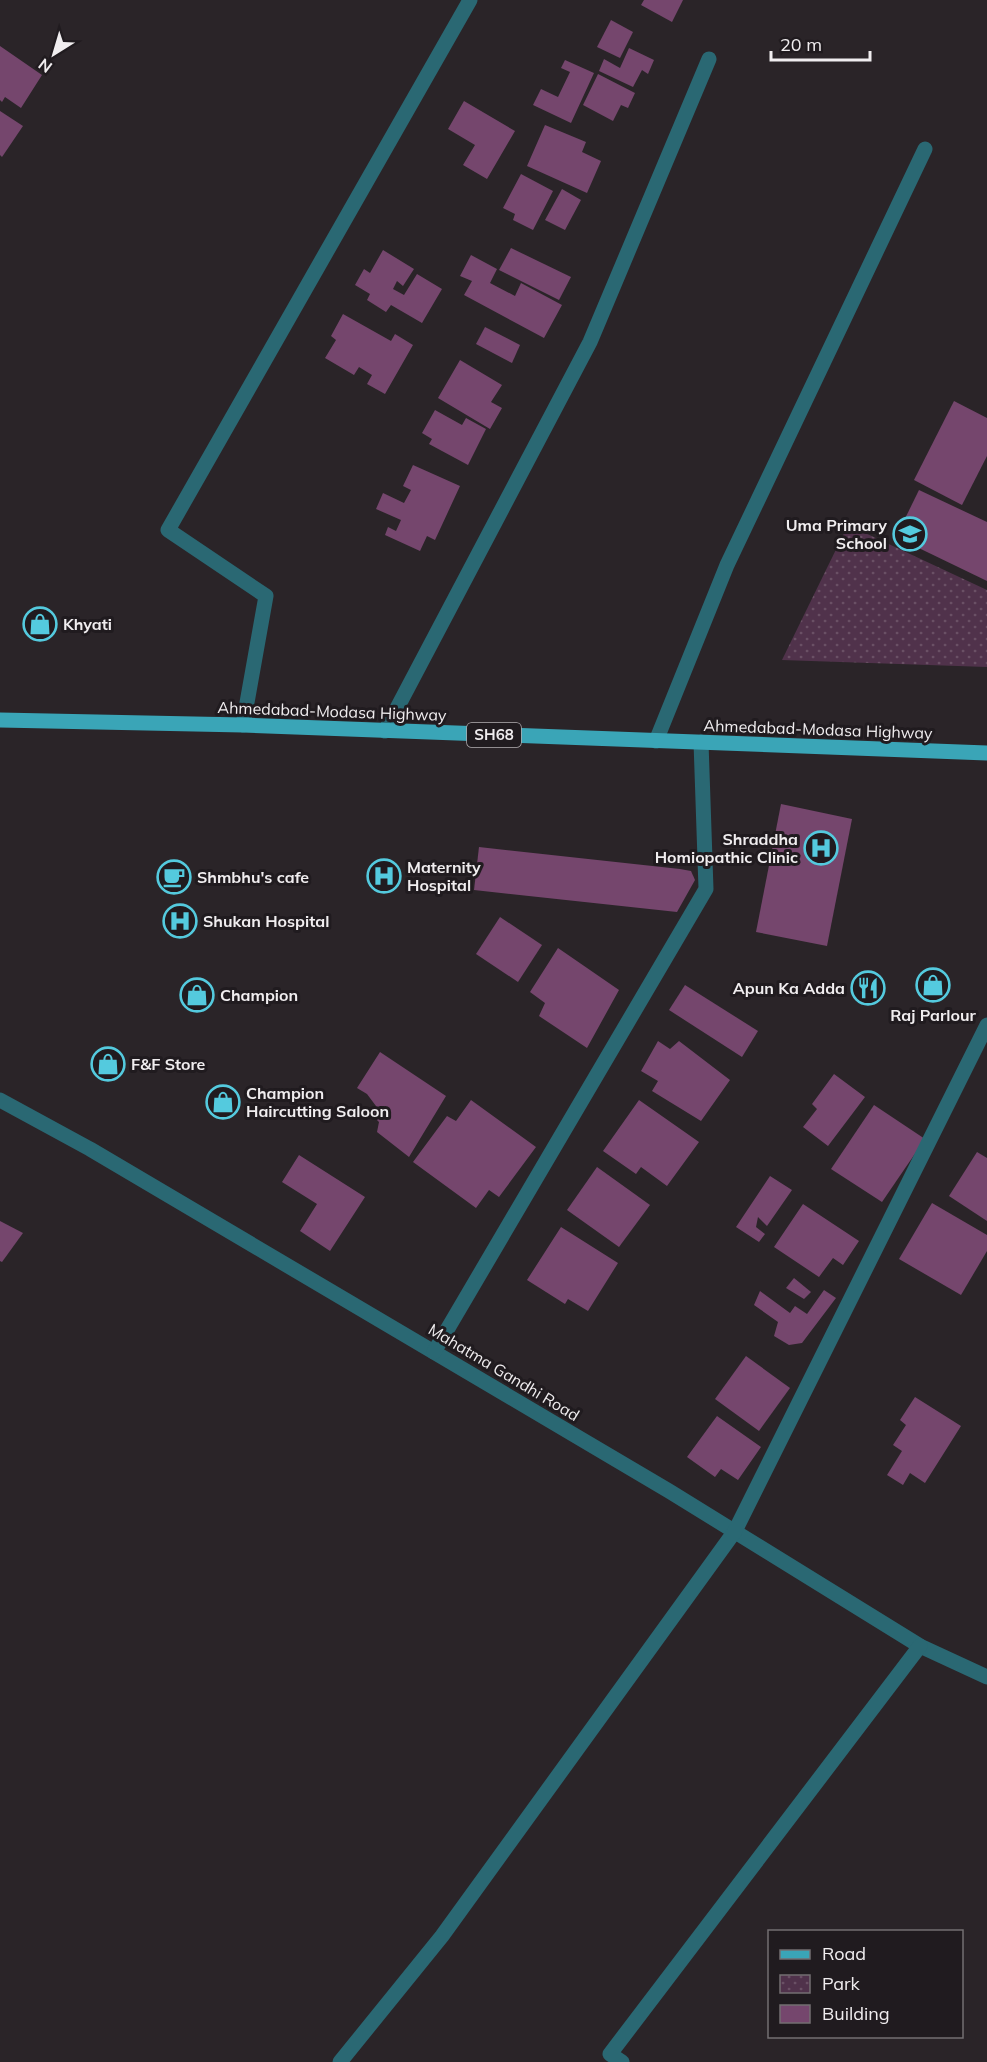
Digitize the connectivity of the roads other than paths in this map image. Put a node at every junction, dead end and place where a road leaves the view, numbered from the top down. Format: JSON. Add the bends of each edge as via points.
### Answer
{"nodes":[{"id":1,"x":470,"y":0,"type":"edge"},
{"id":2,"x":709,"y":59,"type":"dead end"},
{"id":3,"x":926,"y":149,"type":"dead end"},
{"id":4,"x":0,"y":720,"type":"edge"},
{"id":5,"x":243,"y":725,"type":"junction"},
{"id":6,"x":385,"y":731,"type":"junction"},
{"id":7,"x":656,"y":741,"type":"junction"},
{"id":8,"x":700,"y":742,"type":"junction"},
{"id":9,"x":987,"y":753,"type":"edge"},
{"id":10,"x":987,"y":1025,"type":"edge"},
{"id":11,"x":0,"y":1100,"type":"edge"},
{"id":12,"x":434,"y":1352,"type":"junction"},
{"id":13,"x":735,"y":1531,"type":"junction"},
{"id":14,"x":920,"y":1646,"type":"junction"},
{"id":15,"x":987,"y":1677,"type":"edge"},
{"id":16,"x":346,"y":2060,"type":"edge"},
{"id":17,"x":622,"y":2062,"type":"edge"}],
"edges":[{"from":1,"to":5,"type":"street","via":[[168,530],[266,596]]},
{"from":2,"to":6,"type":"street","via":[[590,342]]},
{"from":3,"to":7,"type":"street","via":[[727,565]]},
{"from":4,"to":5,"type":"main road","name":"Ahmedabad-Modasa Highway","number":"SH68"},
{"from":5,"to":6,"type":"main road","name":"Ahmedabad-Modasa Highway","number":"SH68"},
{"from":6,"to":7,"type":"main road","name":"Ahmedabad-Modasa Highway","number":"SH68"},
{"from":7,"to":8,"type":"main road","name":"Ahmedabad-Modasa Highway","number":"SH68"},
{"from":8,"to":9,"type":"main road","name":"Ahmedabad-Modasa Highway","number":"SH68"},
{"from":8,"to":12,"type":"street","via":[[706,889]]},
{"from":10,"to":13,"type":"street"},
{"from":11,"to":12,"type":"street","name":"Mahatma Gandhi Road"},
{"from":12,"to":13,"type":"street","name":"Mahatma Gandhi Road"},
{"from":13,"to":14,"type":"street","name":"Mahatma Gandhi Road"},
{"from":13,"to":16,"type":"street","via":[[442,1936]]},
{"from":14,"to":15,"type":"street","name":"Mahatma Gandhi Road"},
{"from":14,"to":17,"type":"street","via":[[610,2054]]}]}
